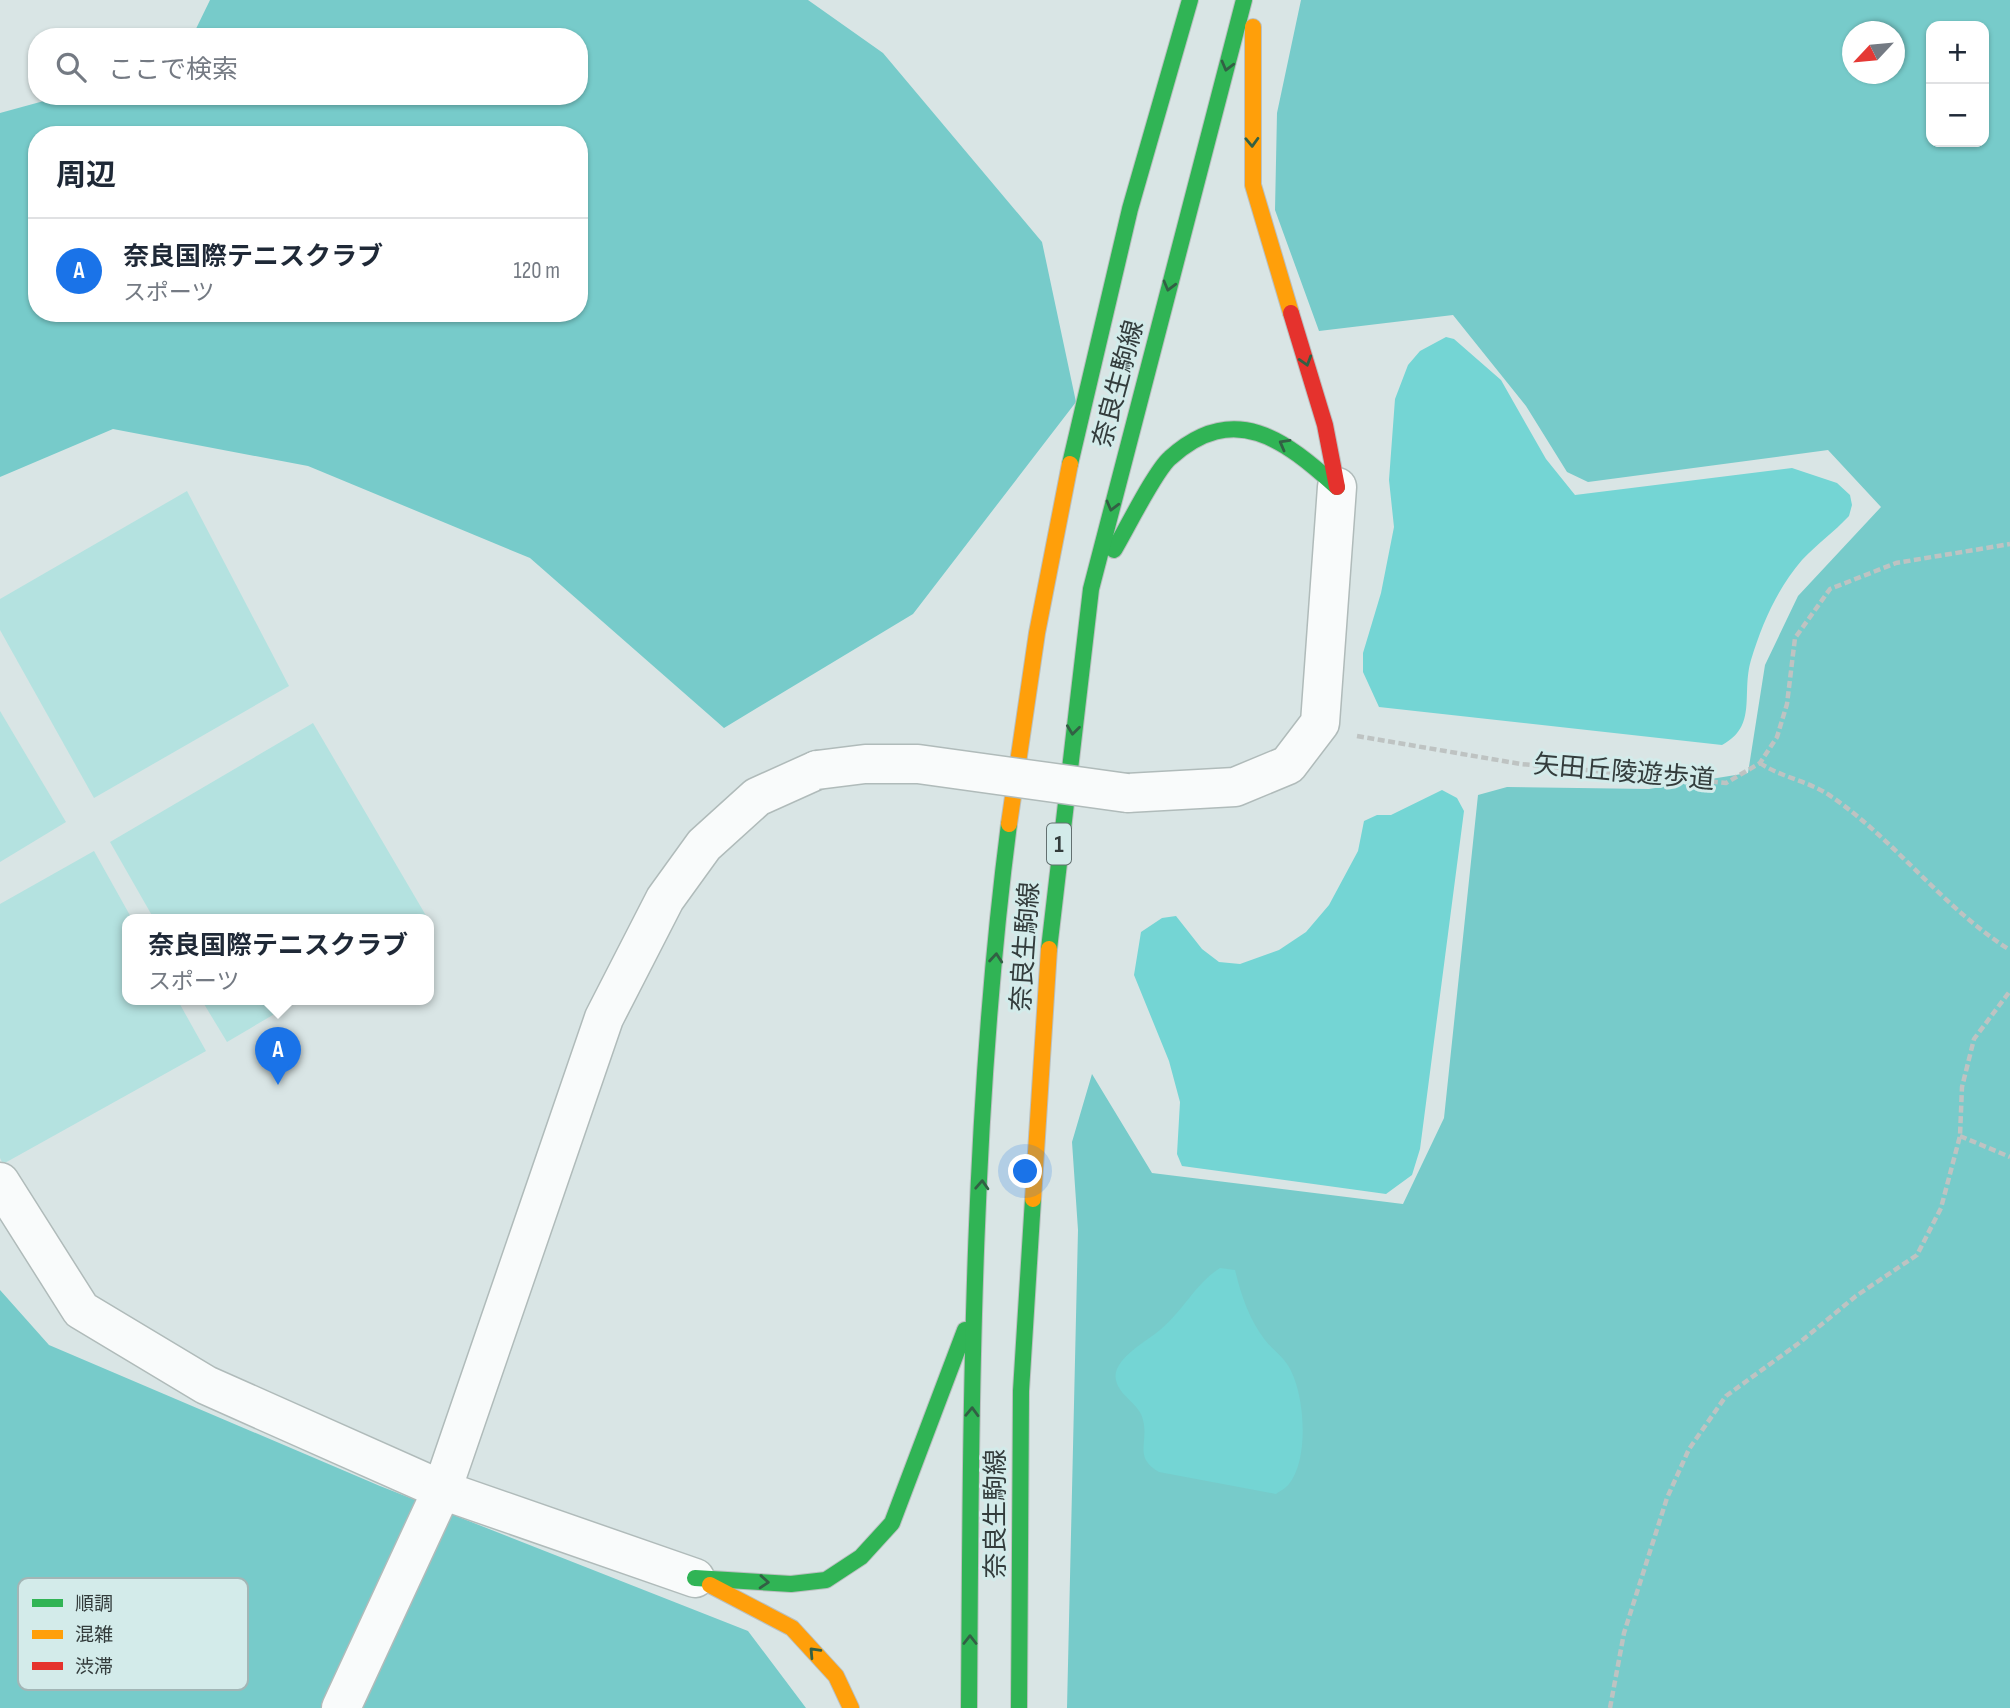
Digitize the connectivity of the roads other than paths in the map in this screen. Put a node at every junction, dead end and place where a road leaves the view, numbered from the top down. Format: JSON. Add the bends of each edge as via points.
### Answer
{"nodes":[{"id":1,"x":1190,"y":0,"type":"edge"},
{"id":2,"x":1244,"y":0,"type":"edge"},
{"id":3,"x":1253,"y":0,"type":"edge"},
{"id":4,"x":1337,"y":487,"type":"junction"},
{"id":5,"x":1091,"y":589,"type":"junction"},
{"id":6,"x":0,"y":1182,"type":"edge"},
{"id":7,"x":975,"y":1304,"type":"junction"},
{"id":8,"x":442,"y":1490,"type":"junction"},
{"id":9,"x":695,"y":1578,"type":"junction"},
{"id":10,"x":341,"y":1708,"type":"edge"},
{"id":11,"x":851,"y":1708,"type":"edge"},
{"id":12,"x":970,"y":1708,"type":"edge"},
{"id":13,"x":1019,"y":1708,"type":"edge"}],
"edges":[{"from":7,"to":1,"type":"main road","name":"奈良生駒線","number":"1","one_way":true,"via":[[1003,874],[1035,642],[1055,524],[1139,170]]},
{"from":2,"to":5,"type":"main road","name":"奈良生駒線","number":"1","one_way":true},
{"from":3,"to":4,"type":"main road","one_way":true,"via":[[1253,185],[1325,425]]},
{"from":4,"to":5,"type":"main road","one_way":true,"via":[[1297,451],[1262,432],[1209,432],[1168,458]]},
{"from":4,"to":8,"type":"street","bridge":true,"via":[[1321,723],[1288,765],[1235,787],[1126,793],[918,764],[817,770],[757,797],[704,845],[659,911],[604,1018]]},
{"from":5,"to":13,"type":"main road","name":"奈良生駒線","number":"1","one_way":true,"via":[[1051,917],[1021,1391]]},
{"from":6,"to":8,"type":"street","via":[[81,1310],[206,1385]]},
{"from":9,"to":7,"type":"main road","one_way":true,"via":[[791,1584],[826,1580],[861,1557],[892,1523]]},
{"from":12,"to":7,"type":"main road","name":"奈良生駒線","number":"1","one_way":true},
{"from":8,"to":9,"type":"street"},
{"from":8,"to":10,"type":"street"},
{"from":11,"to":9,"type":"main road","one_way":true,"via":[[836,1676],[792,1628]]}]}
